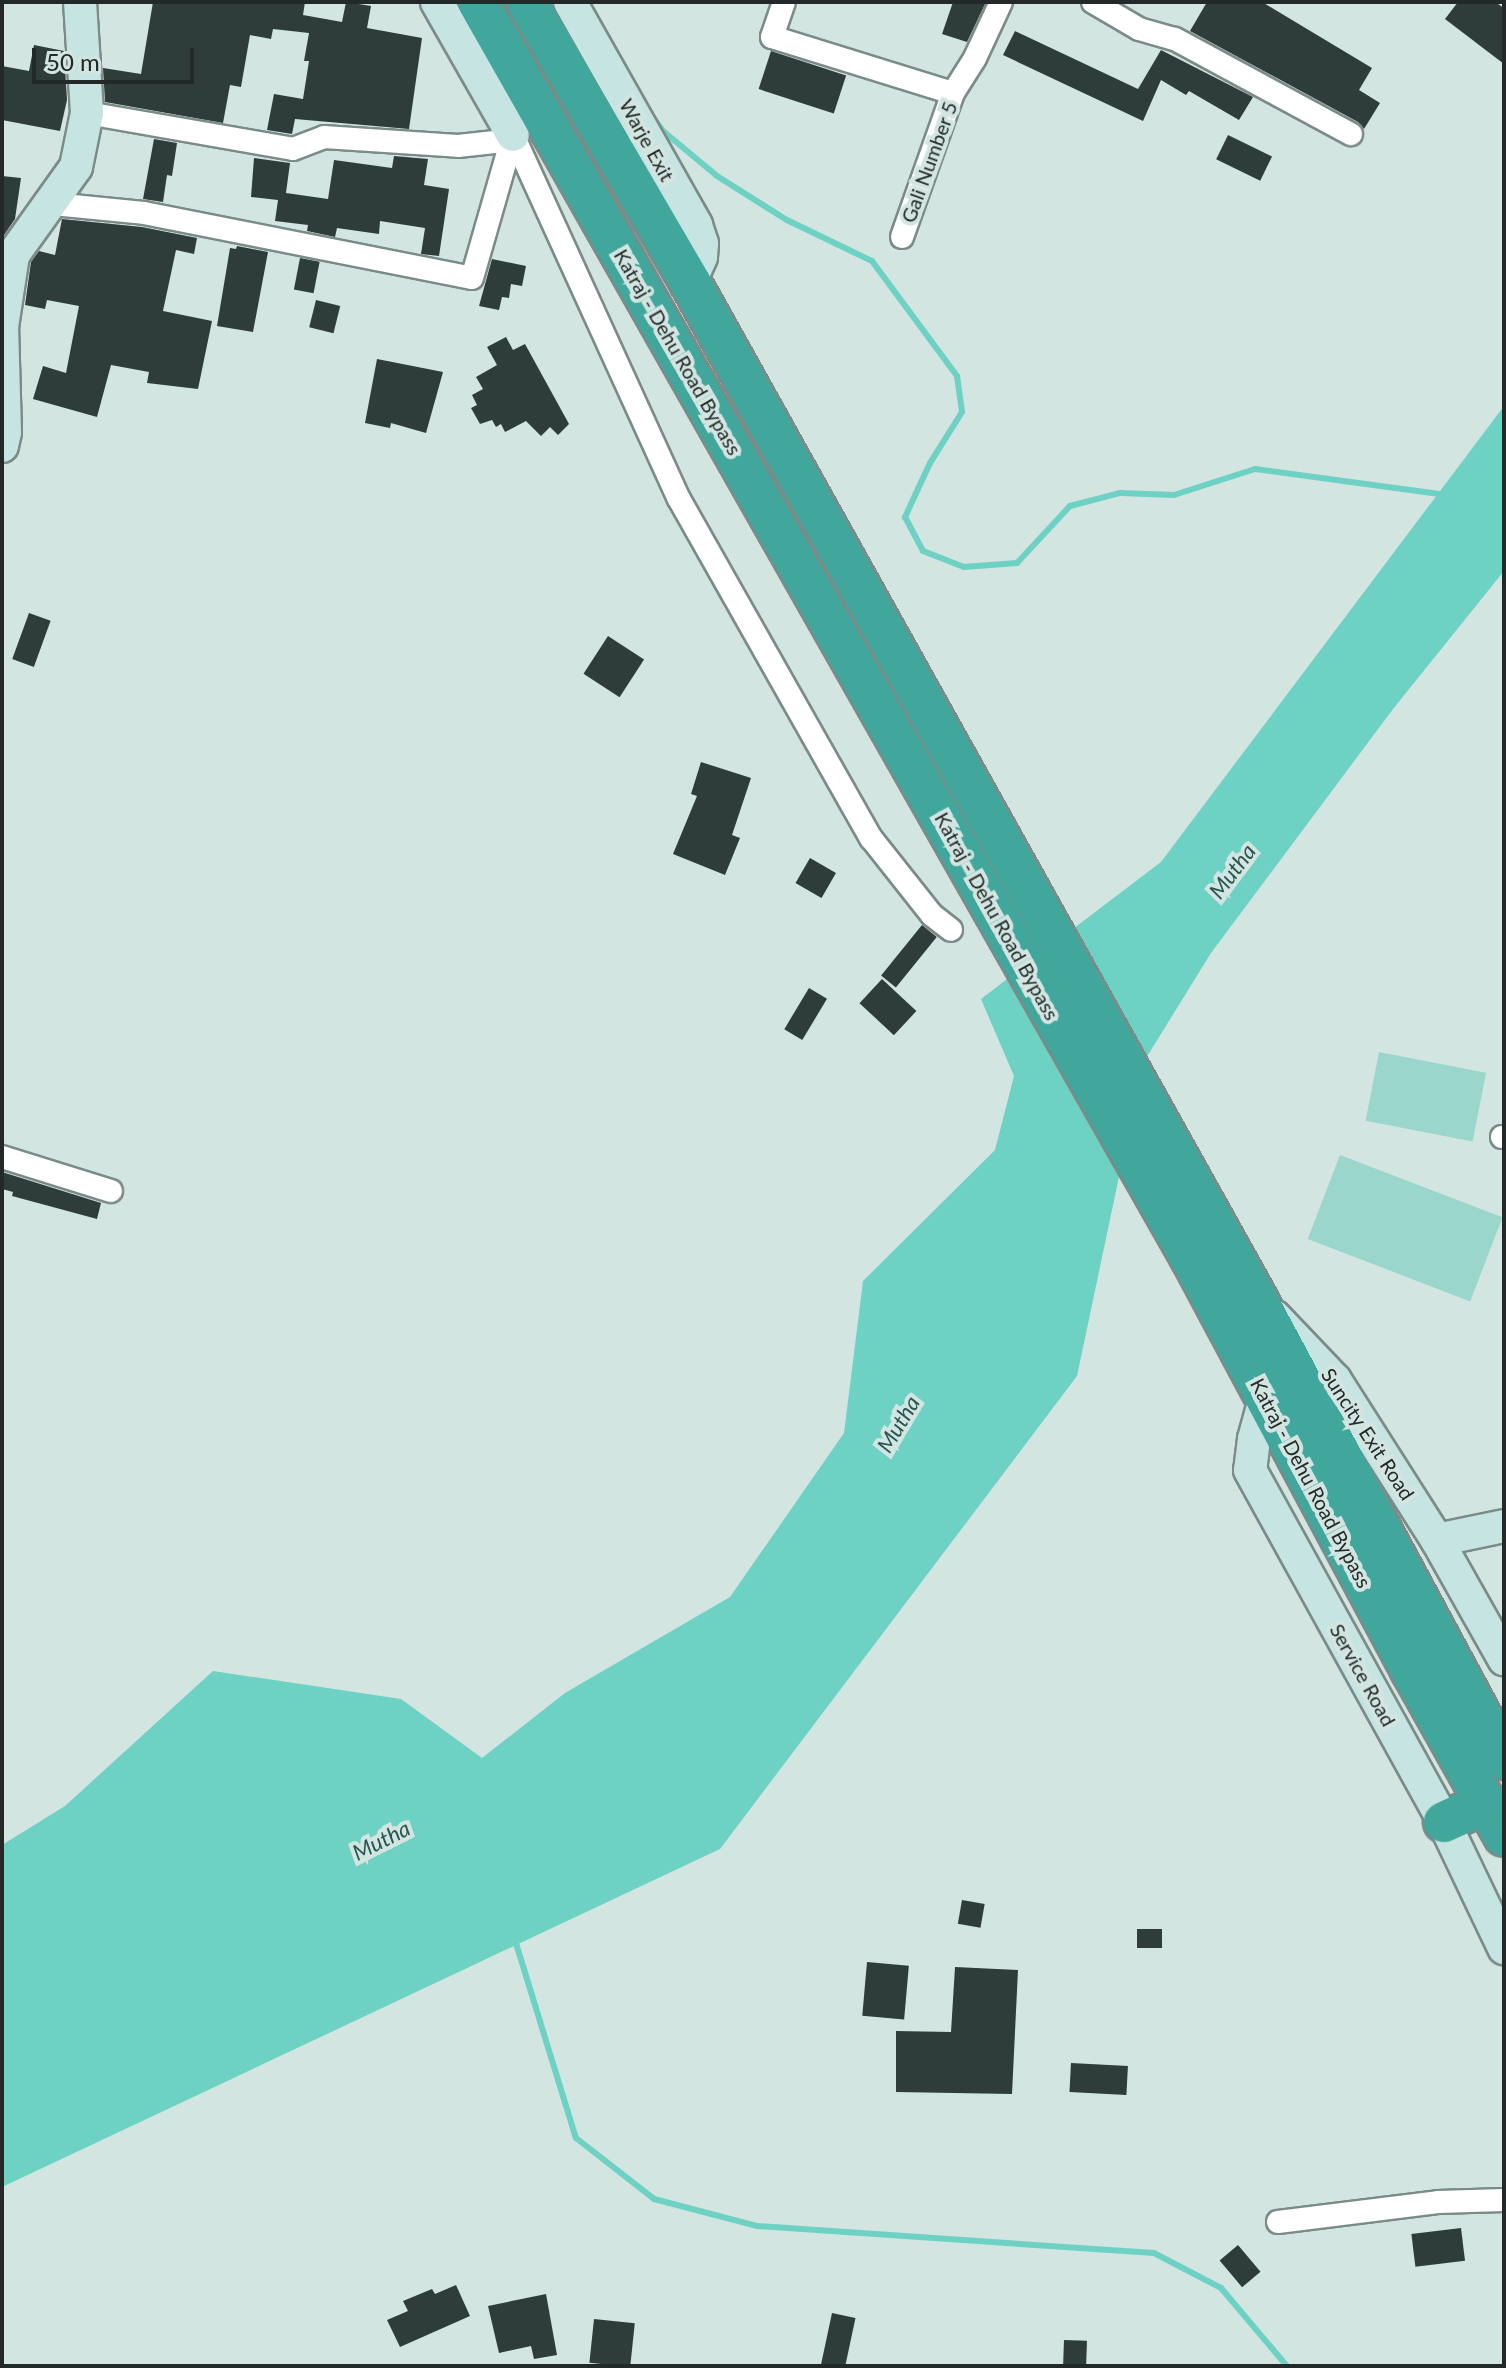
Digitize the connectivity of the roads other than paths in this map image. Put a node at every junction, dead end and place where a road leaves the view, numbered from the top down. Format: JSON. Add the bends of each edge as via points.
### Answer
{"nodes":[{"id":1,"x":80,"y":2,"type":"edge"},
{"id":2,"x":527,"y":2,"type":"edge"},
{"id":3,"x":570,"y":2,"type":"edge"},
{"id":4,"x":784,"y":2,"type":"edge"},
{"id":5,"x":1001,"y":2,"type":"edge"},
{"id":6,"x":1093,"y":2,"type":"edge"},
{"id":7,"x":456,"y":11,"type":"edge"},
{"id":8,"x":953,"y":93,"type":"junction"},
{"id":9,"x":534,"y":99,"type":"junction"},
{"id":10,"x":87,"y":113,"type":"junction"},
{"id":11,"x":1351,"y":134,"type":"dead end"},
{"id":12,"x":513,"y":135,"type":"junction"},
{"id":13,"x":53,"y":204,"type":"junction"},
{"id":14,"x":902,"y":237,"type":"dead end"},
{"id":15,"x":7,"y":248,"type":"edge"},
{"id":16,"x":690,"y":282,"type":"junction"},
{"id":17,"x":2,"y":446,"type":"edge"},
{"id":18,"x":951,"y":930,"type":"dead end"},
{"id":19,"x":2,"y":1157,"type":"edge"},
{"id":20,"x":111,"y":1191,"type":"dead end"},
{"id":21,"x":1207,"y":1248,"type":"junction"},
{"id":22,"x":1258,"y":1301,"type":"junction"},
{"id":23,"x":1265,"y":1399,"type":"junction"},
{"id":24,"x":1504,"y":1526,"type":"edge"},
{"id":25,"x":1437,"y":1540,"type":"junction"},
{"id":26,"x":1504,"y":1659,"type":"edge"},
{"id":27,"x":1504,"y":1759,"type":"edge"},
{"id":28,"x":1495,"y":1820,"type":"edge"},
{"id":29,"x":1444,"y":1822,"type":"junction"},
{"id":30,"x":1504,"y":1948,"type":"edge"},
{"id":31,"x":1504,"y":2200,"type":"edge"},
{"id":32,"x":1278,"y":2222,"type":"dead end"}],
"edges":[{"from":1,"to":10,"type":"street"},
{"from":2,"to":16,"type":"highway","name":"Katraj - Dehu Road Bypass"},
{"from":3,"to":16,"type":"street","name":"Warje Exit","via":[[696,225],[701,257]]},
{"from":4,"to":8,"type":"street","via":[[772,37]]},
{"from":5,"to":8,"type":"street","name":"Gali Number 5"},
{"from":6,"to":11,"type":"street","via":[[1139,29],[1175,39]]},
{"from":7,"to":9,"type":"highway","name":"Katraj - Dehu Road Bypass","via":[[504,47]]},
{"from":7,"to":12,"type":"street"},
{"from":8,"to":14,"type":"street","name":"Gali Number 5"},
{"from":9,"to":12,"type":"street"},
{"from":9,"to":21,"type":"highway","name":"Katraj - Dehu Road Bypass","via":[[938,811]]},
{"from":10,"to":12,"type":"street","via":[[293,149],[324,137],[458,146],[504,141]]},
{"from":10,"to":13,"type":"street","via":[[76,167]]},
{"from":12,"to":13,"type":"street","via":[[472,278],[144,213]]},
{"from":12,"to":18,"type":"street","via":[[679,499],[871,838],[932,915]]},
{"from":13,"to":15,"type":"street"},
{"from":15,"to":17,"type":"street"},
{"from":16,"to":21,"type":"highway","name":"Katraj - Dehu Road Bypass","via":[[975,792]]},
{"from":19,"to":20,"type":"street"},
{"from":21,"to":22,"type":"highway","name":"Katraj - Dehu Road Bypass"},
{"from":21,"to":23,"type":"highway","name":"Katraj - Dehu Road Bypass"},
{"from":22,"to":25,"type":"street","name":"Suncity Exit Road","via":[[1335,1380]]},
{"from":22,"to":27,"type":"highway","name":"Katraj - Dehu Road Bypass"},
{"from":23,"to":28,"type":"highway","name":"Katraj - Dehu Road Bypass"},
{"from":23,"to":29,"type":"street","name":"Service Road","via":[[1250,1470]]},
{"from":24,"to":25,"type":"street"},
{"from":25,"to":26,"type":"street"},
{"from":28,"to":29,"type":"highway"},
{"from":29,"to":30,"type":"street","name":"Service Road"},
{"from":31,"to":32,"type":"street","via":[[1438,2202]]}]}
